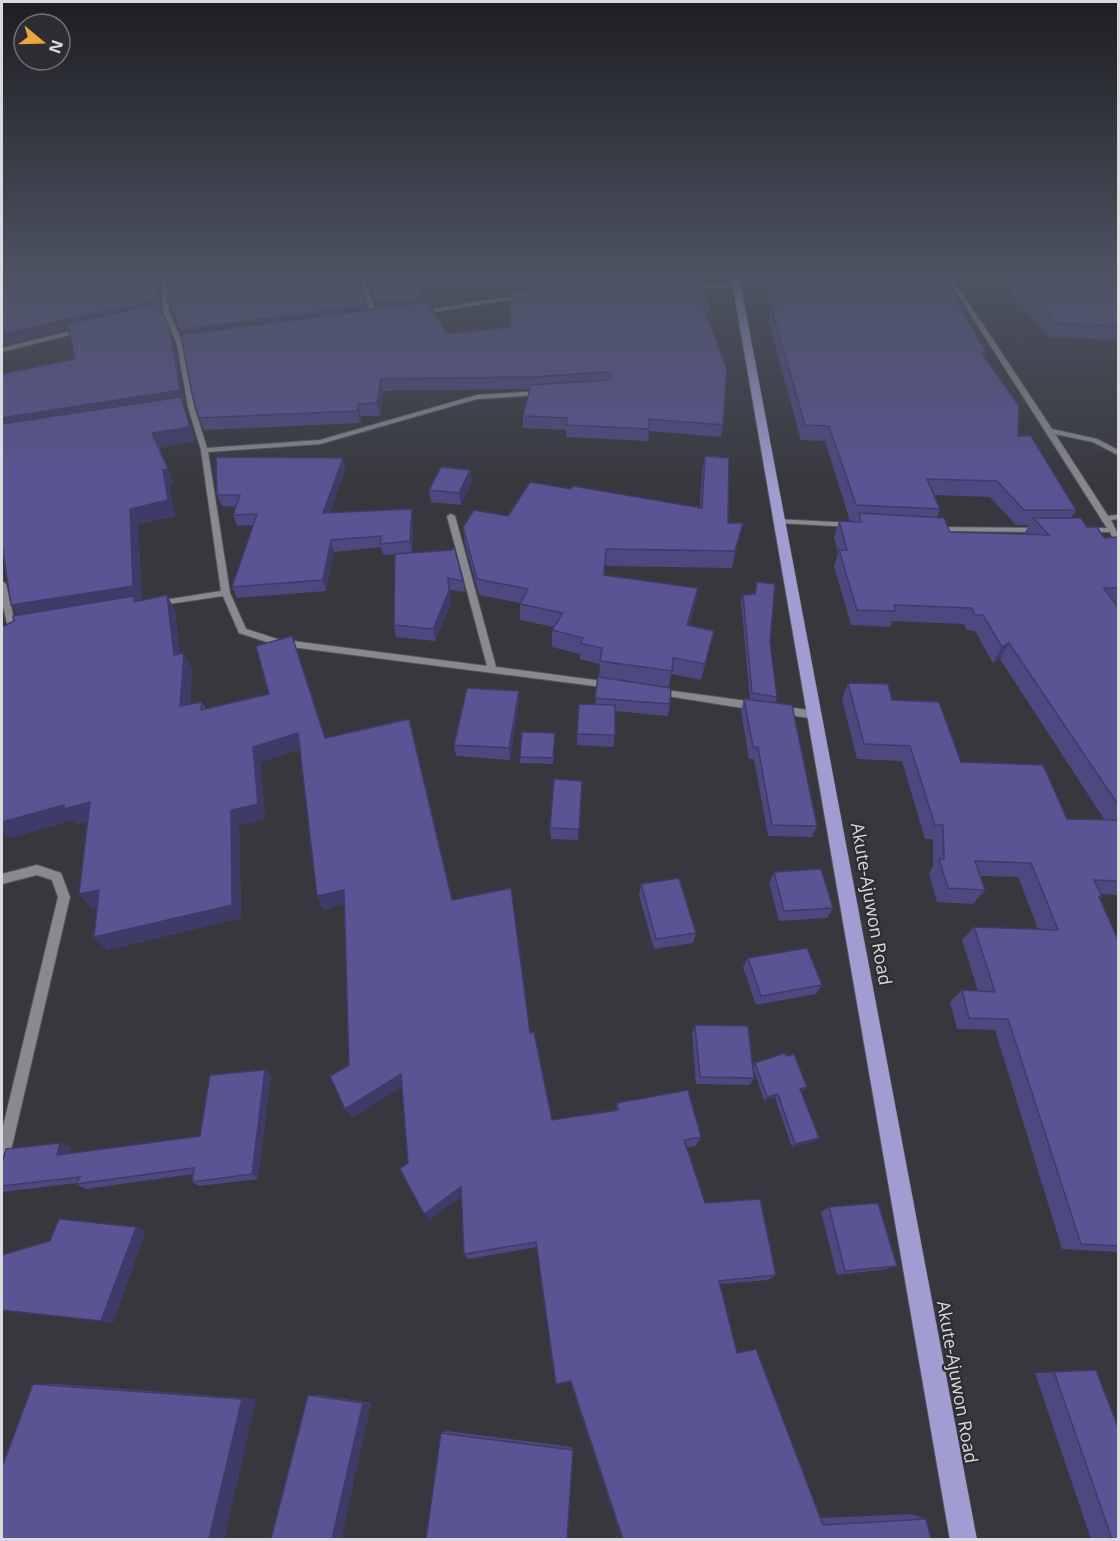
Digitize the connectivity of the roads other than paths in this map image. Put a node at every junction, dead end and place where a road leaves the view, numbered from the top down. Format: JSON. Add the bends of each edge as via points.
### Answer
{"nodes":[{"id":1,"x":181,"y":348,"type":"edge"},
{"id":2,"x":748,"y":348,"type":"edge"},
{"id":3,"x":995,"y":348,"type":"edge"},
{"id":4,"x":547,"y":392,"type":"edge"},
{"id":5,"x":191,"y":407,"type":"junction"},
{"id":6,"x":180,"y":409,"type":"edge"},
{"id":7,"x":1049,"y":431,"type":"junction"},
{"id":8,"x":204,"y":450,"type":"junction"},
{"id":9,"x":1119,"y":453,"type":"edge"},
{"id":10,"x":451,"y":516,"type":"dead end"},
{"id":11,"x":1119,"y":517,"type":"edge"},
{"id":12,"x":1106,"y":518,"type":"junction"},
{"id":13,"x":778,"y":521,"type":"junction"},
{"id":14,"x":861,"y":525,"type":"edge"},
{"id":15,"x":920,"y":528,"type":"edge"},
{"id":16,"x":1051,"y":530,"type":"edge"},
{"id":17,"x":1075,"y":530,"type":"edge"},
{"id":18,"x":1111,"y":530,"type":"junction"},
{"id":19,"x":1119,"y":541,"type":"edge"},
{"id":20,"x":2,"y":584,"type":"edge"},
{"id":21,"x":226,"y":593,"type":"junction"},
{"id":22,"x":147,"y":606,"type":"edge"},
{"id":23,"x":23,"y":627,"type":"edge"},
{"id":24,"x":12,"y":628,"type":"junction"},
{"id":25,"x":2,"y":633,"type":"edge"},
{"id":26,"x":492,"y":668,"type":"junction"},
{"id":27,"x":620,"y":687,"type":"edge"},
{"id":28,"x":643,"y":690,"type":"edge"},
{"id":29,"x":816,"y":715,"type":"junction"},
{"id":30,"x":2,"y":879,"type":"edge"},
{"id":31,"x":2,"y":1159,"type":"edge"},
{"id":32,"x":964,"y":1539,"type":"edge"}],
"edges":[{"from":1,"to":5,"type":"street"},
{"from":2,"to":13,"type":"main road","name":"Akute-Ajuwon Road"},
{"from":3,"to":7,"type":"street"},
{"from":4,"to":8,"type":"street","via":[[477,397],[320,442]]},
{"from":5,"to":6,"type":"street"},
{"from":5,"to":8,"type":"street"},
{"from":7,"to":9,"type":"street","via":[[1095,440]]},
{"from":7,"to":12,"type":"street"},
{"from":8,"to":21,"type":"street"},
{"from":10,"to":26,"type":"street"},
{"from":11,"to":12,"type":"street"},
{"from":12,"to":18,"type":"street"},
{"from":13,"to":14,"type":"street"},
{"from":13,"to":29,"type":"main road","name":"Akute-Ajuwon Road"},
{"from":15,"to":16,"type":"street"},
{"from":17,"to":18,"type":"street"},
{"from":18,"to":19,"type":"street"},
{"from":20,"to":24,"type":"street"},
{"from":21,"to":22,"type":"street"},
{"from":21,"to":26,"type":"street","via":[[242,630],[256,637]]},
{"from":23,"to":24,"type":"street"},
{"from":24,"to":25,"type":"street"},
{"from":26,"to":27,"type":"street"},
{"from":28,"to":29,"type":"street"},
{"from":29,"to":32,"type":"main road","name":"Akute-Ajuwon Road"},
{"from":30,"to":31,"type":"street","via":[[38,870],[57,878],[64,897]]}]}
